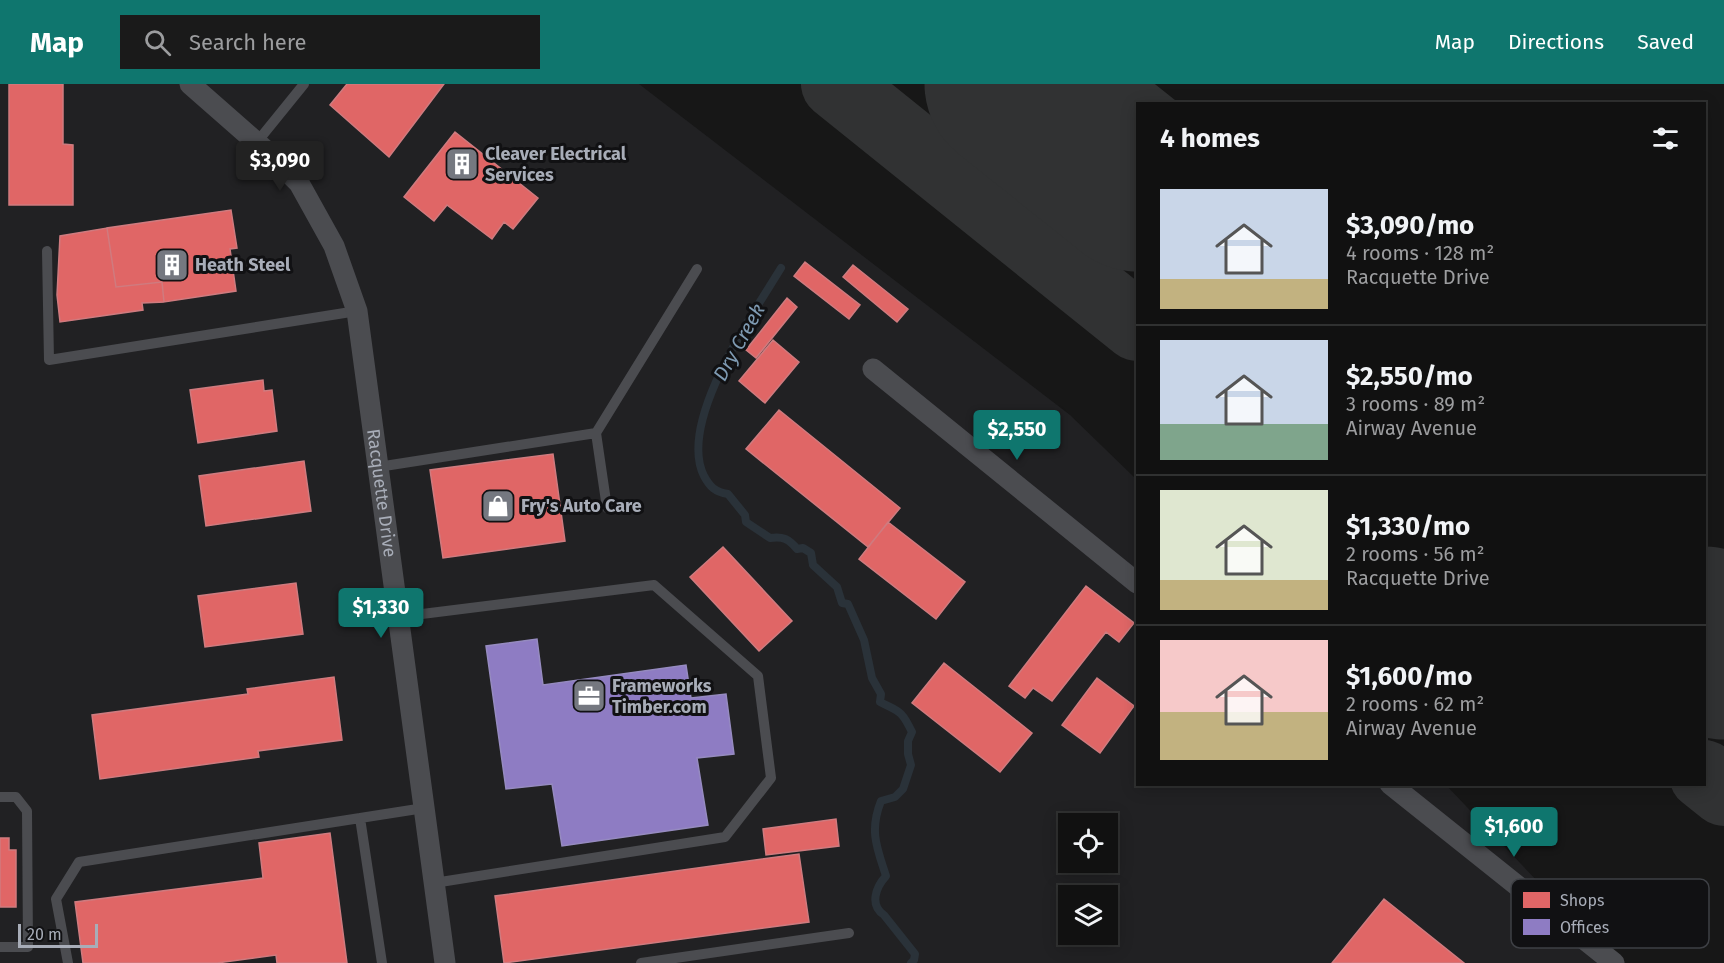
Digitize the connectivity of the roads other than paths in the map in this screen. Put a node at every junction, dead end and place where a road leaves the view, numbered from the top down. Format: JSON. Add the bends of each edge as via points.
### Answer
{"nodes":[{"id":1,"x":190,"y":84,"type":"edge"},
{"id":2,"x":304,"y":84,"type":"edge"},
{"id":3,"x":257,"y":142,"type":"junction"},
{"id":4,"x":46,"y":250,"type":"dead end"},
{"id":5,"x":698,"y":269,"type":"dead end"},
{"id":6,"x":357,"y":311,"type":"junction"},
{"id":7,"x":873,"y":369,"type":"dead end"},
{"id":8,"x":596,"y":433,"type":"junction"},
{"id":9,"x":378,"y":467,"type":"junction"},
{"id":10,"x":607,"y":508,"type":"dead end"},
{"id":11,"x":1136,"y":582,"type":"edge"},
{"id":12,"x":398,"y":617,"type":"junction"},
{"id":13,"x":1393,"y":786,"type":"edge"},
{"id":14,"x":0,"y":796,"type":"edge"},
{"id":15,"x":424,"y":808,"type":"junction"},
{"id":16,"x":360,"y":818,"type":"junction"},
{"id":17,"x":1511,"y":881,"type":"edge"},
{"id":18,"x":434,"y":883,"type":"junction"},
{"id":19,"x":849,"y":933,"type":"dead end"},
{"id":20,"x":0,"y":947,"type":"edge"},
{"id":21,"x":1595,"y":948,"type":"edge"},
{"id":22,"x":68,"y":963,"type":"edge"},
{"id":23,"x":382,"y":963,"type":"edge"},
{"id":24,"x":445,"y":963,"type":"edge"},
{"id":25,"x":641,"y":963,"type":"edge"},
{"id":26,"x":1614,"y":963,"type":"edge"}],
"edges":[{"from":1,"to":3,"type":"street","name":"Racquette Drive"},
{"from":2,"to":3,"type":"lane"},
{"from":3,"to":6,"type":"street","name":"Racquette Drive","via":[[299,183],[334,246]]},
{"from":4,"to":6,"type":"lane","via":[[49,360]]},
{"from":5,"to":8,"type":"lane"},
{"from":6,"to":9,"type":"street","name":"Racquette Drive"},
{"from":7,"to":11,"type":"street"},
{"from":8,"to":9,"type":"lane"},
{"from":8,"to":10,"type":"lane"},
{"from":9,"to":12,"type":"street","name":"Racquette Drive"},
{"from":12,"to":15,"type":"street","name":"Racquette Drive"},
{"from":12,"to":18,"type":"lane","via":[[654,585],[758,676],[771,778],[725,837]]},
{"from":13,"to":17,"type":"street"},
{"from":14,"to":20,"type":"lane","via":[[16,796],[27,811],[28,946]]},
{"from":15,"to":16,"type":"lane"},
{"from":15,"to":18,"type":"street","name":"Racquette Drive"},
{"from":16,"to":22,"type":"lane","via":[[79,862],[56,899]]},
{"from":16,"to":23,"type":"lane"},
{"from":18,"to":24,"type":"street","name":"Racquette Drive"},
{"from":19,"to":25,"type":"lane"},
{"from":21,"to":26,"type":"street"}]}
